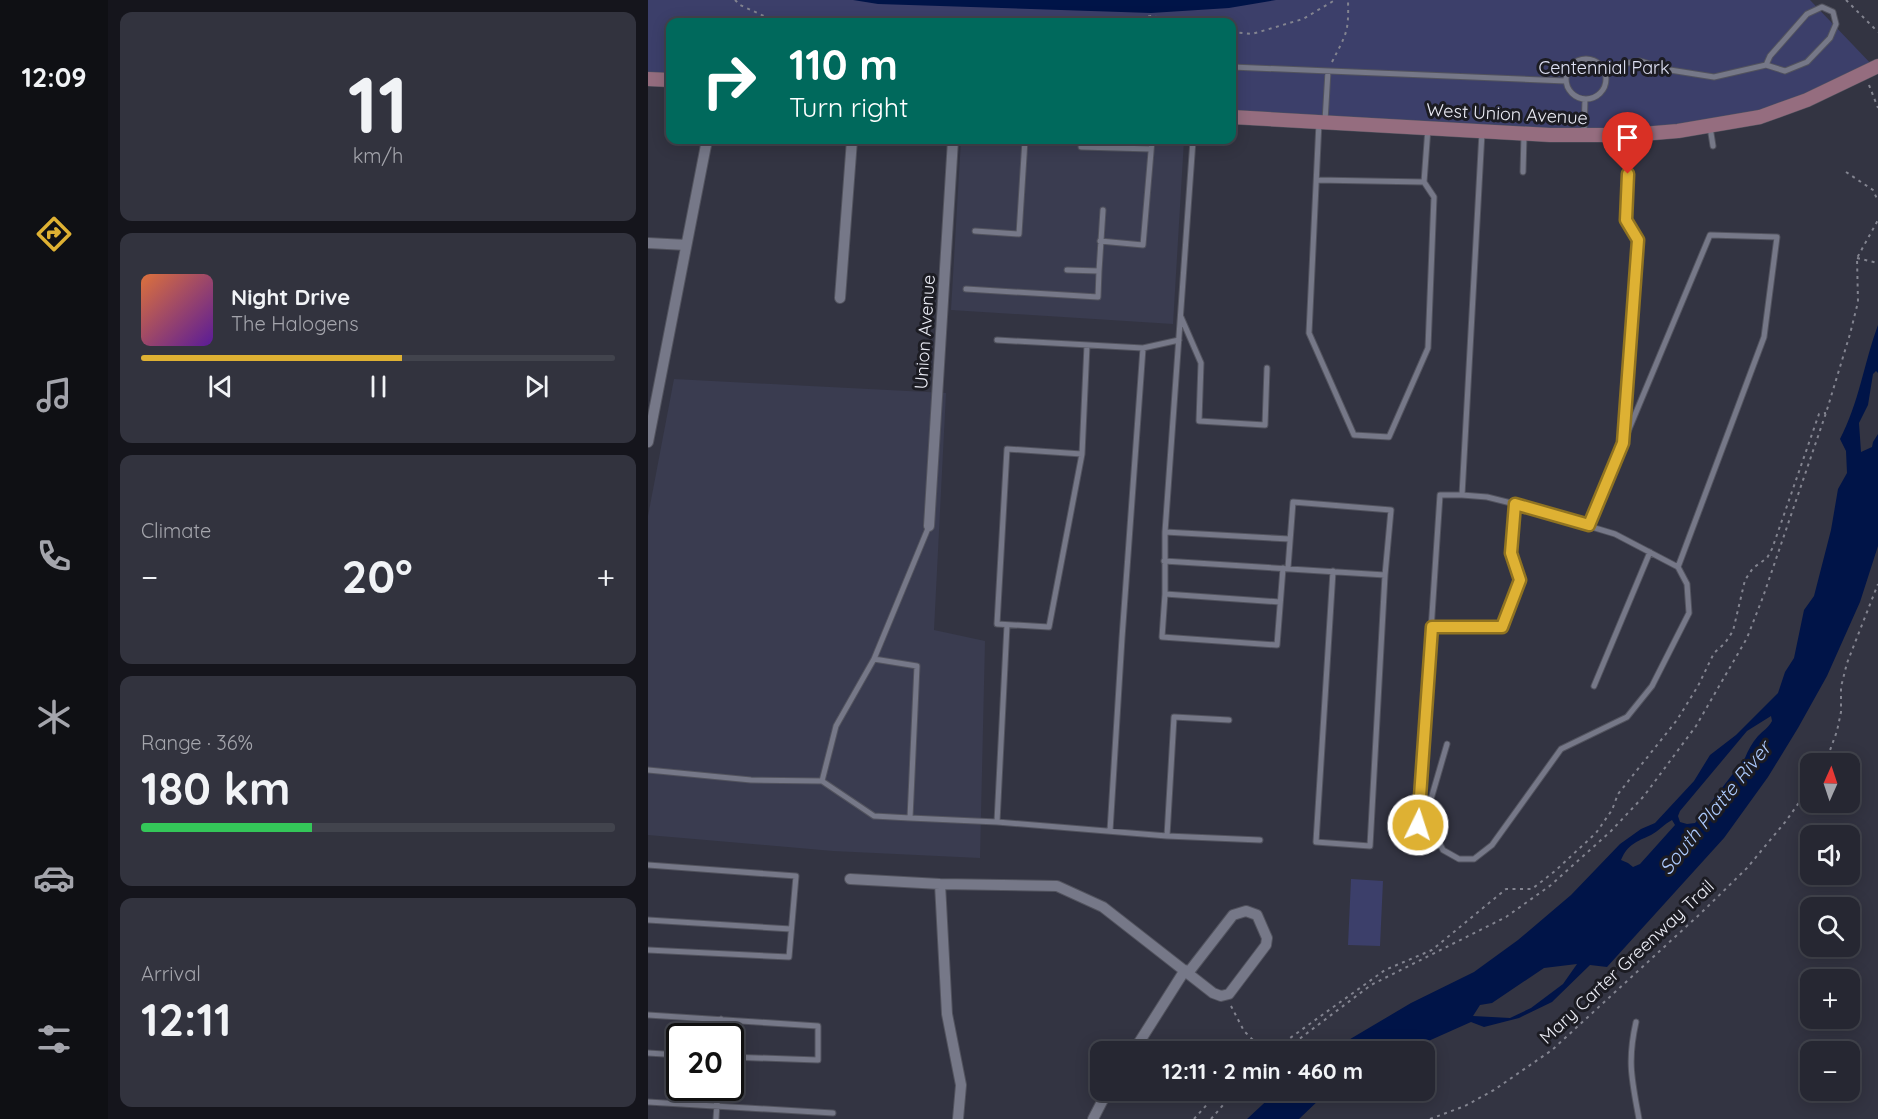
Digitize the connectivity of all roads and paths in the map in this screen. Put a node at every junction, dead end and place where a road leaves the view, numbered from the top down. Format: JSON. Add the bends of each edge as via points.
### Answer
{"nodes":[{"id":1,"x":735,"y":0,"type":"edge"},
{"id":2,"x":1335,"y":0,"type":"edge"},
{"id":3,"x":1348,"y":0,"type":"edge"},
{"id":4,"x":1846,"y":0,"type":"edge"},
{"id":5,"x":768,"y":18,"type":"edge"},
{"id":6,"x":1138,"y":18,"type":"edge"},
{"id":7,"x":1162,"y":18,"type":"edge"},
{"id":8,"x":1236,"y":32,"type":"edge"},
{"id":9,"x":1878,"y":32,"type":"edge"},
{"id":10,"x":1766,"y":65,"type":"junction"},
{"id":11,"x":1236,"y":67,"type":"edge"},
{"id":12,"x":1876,"y":67,"type":"edge"},
{"id":13,"x":1328,"y":71,"type":"junction"},
{"id":14,"x":1604,"y":71,"type":"junction"},
{"id":15,"x":648,"y":79,"type":"edge"},
{"id":16,"x":666,"y":80,"type":"edge"},
{"id":17,"x":1566,"y":81,"type":"junction"},
{"id":18,"x":1868,"y":82,"type":"dead end"},
{"id":19,"x":1585,"y":99,"type":"junction"},
{"id":20,"x":1878,"y":108,"type":"edge"},
{"id":21,"x":1236,"y":117,"type":"edge"},
{"id":22,"x":1322,"y":122,"type":"junction"},
{"id":23,"x":1709,"y":126,"type":"junction"},
{"id":24,"x":1428,"y":128,"type":"junction"},
{"id":25,"x":1482,"y":131,"type":"junction"},
{"id":26,"x":1524,"y":133,"type":"junction"},
{"id":27,"x":1584,"y":135,"type":"junction"},
{"id":28,"x":1630,"y":135,"type":"junction"},
{"id":29,"x":706,"y":144,"type":"edge"},
{"id":30,"x":852,"y":144,"type":"edge"},
{"id":31,"x":953,"y":144,"type":"edge"},
{"id":32,"x":1025,"y":144,"type":"edge"},
{"id":33,"x":1152,"y":144,"type":"edge"},
{"id":34,"x":1193,"y":144,"type":"edge"},
{"id":35,"x":1713,"y":146,"type":"dead end"},
{"id":36,"x":1081,"y":147,"type":"dead end"},
{"id":37,"x":1151,"y":149,"type":"junction"},
{"id":38,"x":1523,"y":172,"type":"dead end"},
{"id":39,"x":1846,"y":172,"type":"dead end"},
{"id":40,"x":1317,"y":180,"type":"junction"},
{"id":41,"x":1424,"y":182,"type":"junction"},
{"id":42,"x":1878,"y":201,"type":"edge"},
{"id":43,"x":1102,"y":210,"type":"dead end"},
{"id":44,"x":975,"y":231,"type":"dead end"},
{"id":45,"x":1100,"y":241,"type":"junction"},
{"id":46,"x":648,"y":243,"type":"edge"},
{"id":47,"x":686,"y":245,"type":"junction"},
{"id":48,"x":1857,"y":258,"type":"dead end"},
{"id":49,"x":1878,"y":263,"type":"edge"},
{"id":50,"x":1067,"y":270,"type":"dead end"},
{"id":51,"x":1099,"y":271,"type":"junction"},
{"id":52,"x":966,"y":289,"type":"dead end"},
{"id":53,"x":840,"y":298,"type":"dead end"},
{"id":54,"x":1180,"y":316,"type":"junction"},
{"id":55,"x":997,"y":339,"type":"dead end"},
{"id":56,"x":1179,"y":339,"type":"junction"},
{"id":57,"x":1087,"y":345,"type":"junction"},
{"id":58,"x":1143,"y":348,"type":"junction"},
{"id":59,"x":1267,"y":368,"type":"dead end"},
{"id":60,"x":1826,"y":412,"type":"dead end"},
{"id":61,"x":650,"y":418,"type":"edge"},
{"id":62,"x":648,"y":442,"type":"edge"},
{"id":63,"x":1623,"y":443,"type":"junction"},
{"id":64,"x":1082,"y":453,"type":"junction"},
{"id":65,"x":1462,"y":495,"type":"junction"},
{"id":66,"x":1515,"y":504,"type":"junction"},
{"id":67,"x":1589,"y":525,"type":"junction"},
{"id":68,"x":929,"y":526,"type":"joint"},
{"id":69,"x":1165,"y":532,"type":"junction"},
{"id":70,"x":1290,"y":539,"type":"junction"},
{"id":71,"x":1650,"y":552,"type":"junction"},
{"id":72,"x":1164,"y":561,"type":"junction"},
{"id":73,"x":1678,"y":567,"type":"junction"},
{"id":74,"x":1285,"y":568,"type":"junction"},
{"id":75,"x":1333,"y":571,"type":"junction"},
{"id":76,"x":1385,"y":575,"type":"junction"},
{"id":77,"x":1878,"y":584,"type":"edge"},
{"id":78,"x":1165,"y":594,"type":"junction"},
{"id":79,"x":1280,"y":602,"type":"junction"},
{"id":80,"x":1007,"y":625,"type":"junction"},
{"id":81,"x":1432,"y":627,"type":"junction"},
{"id":82,"x":874,"y":659,"type":"junction"},
{"id":83,"x":1594,"y":686,"type":"dead end"},
{"id":84,"x":1229,"y":720,"type":"dead end"},
{"id":85,"x":1447,"y":744,"type":"dead end"},
{"id":86,"x":1829,"y":753,"type":"edge"},
{"id":87,"x":648,"y":770,"type":"edge"},
{"id":88,"x":822,"y":781,"type":"junction"},
{"id":89,"x":1800,"y":801,"type":"edge"},
{"id":90,"x":910,"y":818,"type":"junction"},
{"id":91,"x":997,"y":822,"type":"junction"},
{"id":92,"x":1110,"y":831,"type":"junction"},
{"id":93,"x":1434,"y":833,"type":"junction"},
{"id":94,"x":1167,"y":836,"type":"junction"},
{"id":95,"x":1260,"y":840,"type":"dead end"},
{"id":96,"x":648,"y":865,"type":"edge"},
{"id":97,"x":850,"y":879,"type":"dead end"},
{"id":98,"x":940,"y":884,"type":"junction"},
{"id":99,"x":648,"y":920,"type":"edge"},
{"id":100,"x":791,"y":929,"type":"junction"},
{"id":101,"x":648,"y":950,"type":"edge"},
{"id":102,"x":1187,"y":971,"type":"junction"},
{"id":103,"x":1229,"y":994,"type":"junction"},
{"id":104,"x":648,"y":1015,"type":"edge"},
{"id":105,"x":721,"y":1019,"type":"junction"},
{"id":106,"x":1636,"y":1022,"type":"dead end"},
{"id":107,"x":721,"y":1023,"type":"edge"},
{"id":108,"x":1140,"y":1041,"type":"edge"},
{"id":109,"x":1254,"y":1041,"type":"edge"},
{"id":110,"x":1286,"y":1041,"type":"edge"},
{"id":111,"x":648,"y":1053,"type":"edge"},
{"id":112,"x":666,"y":1054,"type":"edge"},
{"id":113,"x":744,"y":1057,"type":"edge"},
{"id":114,"x":717,"y":1101,"type":"edge"},
{"id":115,"x":1102,"y":1101,"type":"edge"},
{"id":116,"x":1210,"y":1101,"type":"edge"},
{"id":117,"x":1226,"y":1101,"type":"edge"},
{"id":118,"x":648,"y":1102,"type":"edge"},
{"id":119,"x":717,"y":1107,"type":"junction"},
{"id":120,"x":833,"y":1113,"type":"dead end"},
{"id":121,"x":716,"y":1119,"type":"edge"},
{"id":122,"x":958,"y":1119,"type":"edge"},
{"id":123,"x":1093,"y":1119,"type":"edge"},
{"id":124,"x":1194,"y":1119,"type":"edge"},
{"id":125,"x":1210,"y":1119,"type":"edge"},
{"id":126,"x":1430,"y":1119,"type":"edge"},
{"id":127,"x":1639,"y":1119,"type":"edge"}],
"edges":[{"from":1,"to":5,"type":"path"},
{"from":2,"to":8,"type":"path","via":[[1303,19],[1252,34]]},
{"from":3,"to":13,"type":"path","via":[[1346,39]]},
{"from":4,"to":9,"type":"path"},
{"from":6,"to":7,"type":"path"},
{"from":10,"to":10,"type":"lane","via":[[1785,71],[1807,62],[1830,38],[1836,24],[1833,12],[1822,7],[1807,14]]},
{"from":10,"to":14,"type":"lane","via":[[1714,77],[1640,61]]},
{"from":11,"to":13,"type":"lane"},
{"from":12,"to":23,"type":"street","name":"West Union Avenue","via":[[1760,117]]},
{"from":13,"to":17,"type":"lane"},
{"from":13,"to":22,"type":"lane"},
{"from":14,"to":17,"type":"lane","via":[[1585,59],[1571,66]]},
{"from":14,"to":19,"type":"lane","via":[[1606,79],[1600,94]]},
{"from":15,"to":16,"type":"street"},
{"from":17,"to":19,"type":"lane","via":[[1572,94]]},
{"from":18,"to":20,"type":"path"},
{"from":19,"to":27,"type":"lane"},
{"from":21,"to":22,"type":"street","name":"West Union Avenue"},
{"from":22,"to":24,"type":"street","name":"West Union Avenue"},
{"from":22,"to":40,"type":"lane"},
{"from":23,"to":28,"type":"street","name":"West Union Avenue"},
{"from":23,"to":35,"type":"lane"},
{"from":24,"to":25,"type":"street","name":"West Union Avenue"},
{"from":24,"to":41,"type":"lane"},
{"from":25,"to":26,"type":"street","name":"West Union Avenue"},
{"from":25,"to":65,"type":"lane"},
{"from":26,"to":27,"type":"street","name":"West Union Avenue"},
{"from":26,"to":38,"type":"lane"},
{"from":27,"to":28,"type":"street","name":"West Union Avenue"},
{"from":28,"to":63,"type":"lane","via":[[1626,220],[1638,240]]},
{"from":29,"to":47,"type":"street"},
{"from":30,"to":53,"type":"street"},
{"from":31,"to":68,"type":"street","name":"Union Avenue"},
{"from":32,"to":44,"type":"lane","via":[[1020,234]]},
{"from":33,"to":37,"type":"lane"},
{"from":34,"to":54,"type":"lane"},
{"from":36,"to":37,"type":"lane"},
{"from":37,"to":45,"type":"lane","via":[[1143,245]]},
{"from":39,"to":42,"type":"path","via":[[1873,190]]},
{"from":40,"to":41,"type":"lane"},
{"from":40,"to":41,"type":"lane","via":[[1309,333],[1354,435],[1389,436],[1428,348],[1434,197]]},
{"from":43,"to":45,"type":"lane"},
{"from":45,"to":51,"type":"lane"},
{"from":46,"to":47,"type":"street"},
{"from":47,"to":61,"type":"street"},
{"from":48,"to":49,"type":"path"},
{"from":50,"to":51,"type":"lane"},
{"from":51,"to":52,"type":"lane","via":[[1098,297]]},
{"from":54,"to":56,"type":"lane"},
{"from":54,"to":59,"type":"lane","via":[[1201,363],[1199,421],[1264,425]]},
{"from":55,"to":57,"type":"lane"},
{"from":56,"to":58,"type":"lane"},
{"from":56,"to":69,"type":"lane"},
{"from":57,"to":58,"type":"lane"},
{"from":57,"to":64,"type":"lane"},
{"from":58,"to":92,"type":"lane"},
{"from":60,"to":110,"type":"path","via":[[1819,414],[1772,549],[1745,580],[1733,632],[1714,653],[1677,720],[1618,794],[1596,833],[1532,889],[1506,889],[1432,950],[1385,970]]},
{"from":61,"to":62,"type":"street"},
{"from":63,"to":67,"type":"lane"},
{"from":63,"to":73,"type":"lane","via":[[1710,235],[1777,237],[1764,337]]},
{"from":64,"to":80,"type":"lane","via":[[1049,627]]},
{"from":64,"to":80,"type":"lane","via":[[1007,449],[997,624]]},
{"from":65,"to":66,"type":"lane"},
{"from":65,"to":81,"type":"lane","via":[[1440,495]]},
{"from":66,"to":67,"type":"lane"},
{"from":66,"to":81,"type":"lane","via":[[1511,553],[1520,580],[1502,627]]},
{"from":67,"to":71,"type":"lane"},
{"from":68,"to":82,"type":"lane"},
{"from":69,"to":70,"type":"lane"},
{"from":69,"to":72,"type":"lane"},
{"from":70,"to":74,"type":"lane"},
{"from":70,"to":76,"type":"lane","via":[[1293,502],[1391,510]]},
{"from":71,"to":73,"type":"lane"},
{"from":71,"to":83,"type":"lane"},
{"from":72,"to":74,"type":"lane"},
{"from":72,"to":78,"type":"lane"},
{"from":73,"to":93,"type":"lane","via":[[1687,584],[1689,613],[1652,686],[1627,717],[1561,749],[1492,844],[1474,859],[1459,859],[1443,850]]},
{"from":74,"to":75,"type":"lane"},
{"from":74,"to":79,"type":"lane"},
{"from":75,"to":76,"type":"lane"},
{"from":75,"to":76,"type":"lane","via":[[1316,842],[1370,846]]},
{"from":77,"to":86,"type":"path","via":[[1847,663],[1841,687],[1841,712]]},
{"from":78,"to":79,"type":"lane"},
{"from":78,"to":79,"type":"lane","via":[[1162,637],[1276,645]]},
{"from":80,"to":91,"type":"lane"},
{"from":81,"to":93,"type":"lane","via":[[1418,825]]},
{"from":82,"to":88,"type":"lane","via":[[836,726]]},
{"from":82,"to":90,"type":"lane","via":[[917,666]]},
{"from":84,"to":94,"type":"lane","via":[[1174,717]]},
{"from":85,"to":93,"type":"lane","via":[[1431,799]]},
{"from":87,"to":88,"type":"lane","via":[[751,780]]},
{"from":88,"to":90,"type":"lane","via":[[874,816]]},
{"from":89,"to":126,"type":"path","name":"Mary Carter Greenway Trail","via":[[1747,868],[1561,1042],[1494,1090]]},
{"from":90,"to":91,"type":"lane"},
{"from":91,"to":92,"type":"lane"},
{"from":92,"to":94,"type":"lane"},
{"from":94,"to":95,"type":"lane"},
{"from":96,"to":100,"type":"lane","via":[[796,876]]},
{"from":97,"to":98,"type":"street"},
{"from":98,"to":102,"type":"street","via":[[1057,886],[1103,907]]},
{"from":98,"to":122,"type":"street","via":[[947,1014],[961,1084]]},
{"from":99,"to":100,"type":"lane"},
{"from":100,"to":101,"type":"lane","via":[[789,957]]},
{"from":102,"to":103,"type":"street","via":[[1213,993]]},
{"from":102,"to":103,"type":"street","via":[[1233,915],[1246,911],[1257,915],[1266,945]]},
{"from":102,"to":108,"type":"street"},
{"from":103,"to":109,"type":"path","via":[[1232,1009]]},
{"from":104,"to":105,"type":"lane"},
{"from":105,"to":107,"type":"lane"},
{"from":105,"to":113,"type":"lane","via":[[818,1026],[818,1060]]},
{"from":106,"to":127,"type":"lane","via":[[1630,1068]]},
{"from":111,"to":112,"type":"lane"},
{"from":114,"to":119,"type":"lane"},
{"from":115,"to":123,"type":"street"},
{"from":116,"to":124,"type":"path"},
{"from":117,"to":125,"type":"path"},
{"from":118,"to":119,"type":"lane"},
{"from":119,"to":120,"type":"lane"},
{"from":119,"to":121,"type":"lane"}]}
